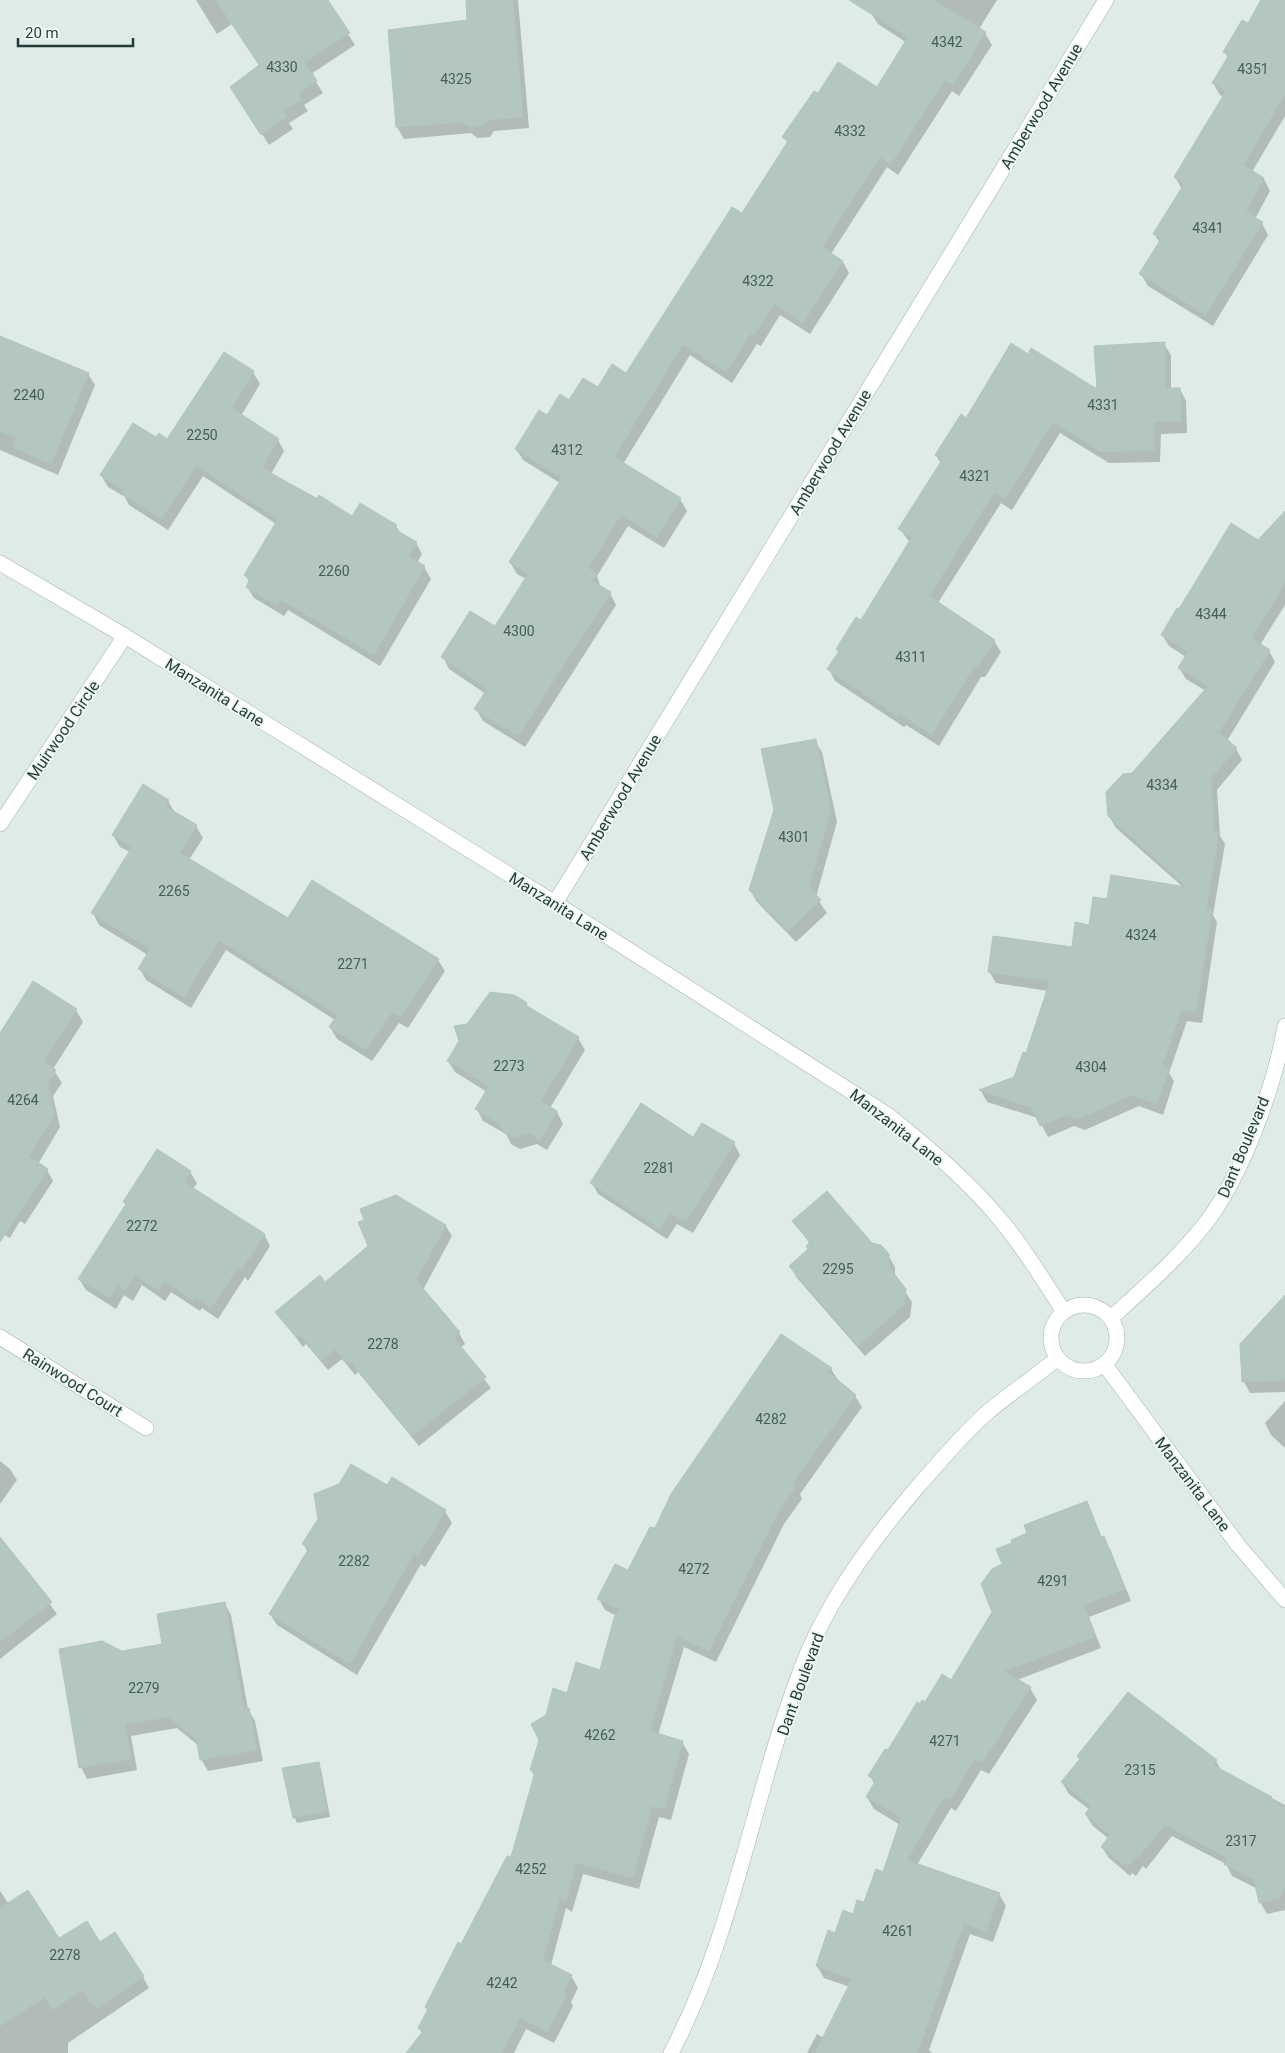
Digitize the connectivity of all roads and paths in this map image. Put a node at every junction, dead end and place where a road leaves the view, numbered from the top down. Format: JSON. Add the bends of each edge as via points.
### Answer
{"nodes":[{"id":1,"x":1106,"y":0,"type":"edge"},
{"id":2,"x":0,"y":563,"type":"edge"},
{"id":3,"x":125,"y":636,"type":"junction"},
{"id":4,"x":0,"y":824,"type":"edge"},
{"id":5,"x":555,"y":903,"type":"junction"},
{"id":6,"x":1285,"y":1026,"type":"edge"},
{"id":7,"x":1064,"y":1312,"type":"junction"},
{"id":8,"x":1111,"y":1318,"type":"junction"},
{"id":9,"x":0,"y":1337,"type":"edge"},
{"id":10,"x":1057,"y":1359,"type":"junction"},
{"id":11,"x":1105,"y":1365,"type":"junction"},
{"id":12,"x":146,"y":1428,"type":"dead end"},
{"id":13,"x":1285,"y":1600,"type":"edge"},
{"id":14,"x":671,"y":2053,"type":"edge"}],
"edges":[{"from":1,"to":5,"type":"street","name":"Amberwood Avenue"},
{"from":2,"to":3,"type":"street","name":"Manzanita Lane"},
{"from":3,"to":4,"type":"street","name":"Muirwood Circle"},
{"from":3,"to":5,"type":"street","name":"Manzanita Lane"},
{"from":5,"to":7,"type":"street","name":"Manzanita Lane","via":[[895,1121],[929,1149],[1002,1221]]},
{"from":6,"to":8,"type":"street","name":"Dant Boulevard","via":[[1263,1105],[1234,1177],[1220,1201],[1192,1240]]},
{"from":7,"to":8,"type":"street","via":[[1088,1304]]},
{"from":7,"to":10,"type":"street","via":[[1055,1321],[1050,1334]]},
{"from":8,"to":11,"type":"street","via":[[1118,1342],[1114,1355]]},
{"from":9,"to":12,"type":"street","name":"Rainwood Court"},
{"from":10,"to":11,"type":"street","via":[[1080,1371],[1093,1371]]},
{"from":10,"to":14,"type":"street","name":"Dant Boulevard","via":[[989,1412],[950,1449],[892,1516],[818,1631],[791,1698],[734,1896],[695,2001]]},
{"from":11,"to":13,"type":"street","name":"Manzanita Lane","via":[[1238,1545]]}]}
